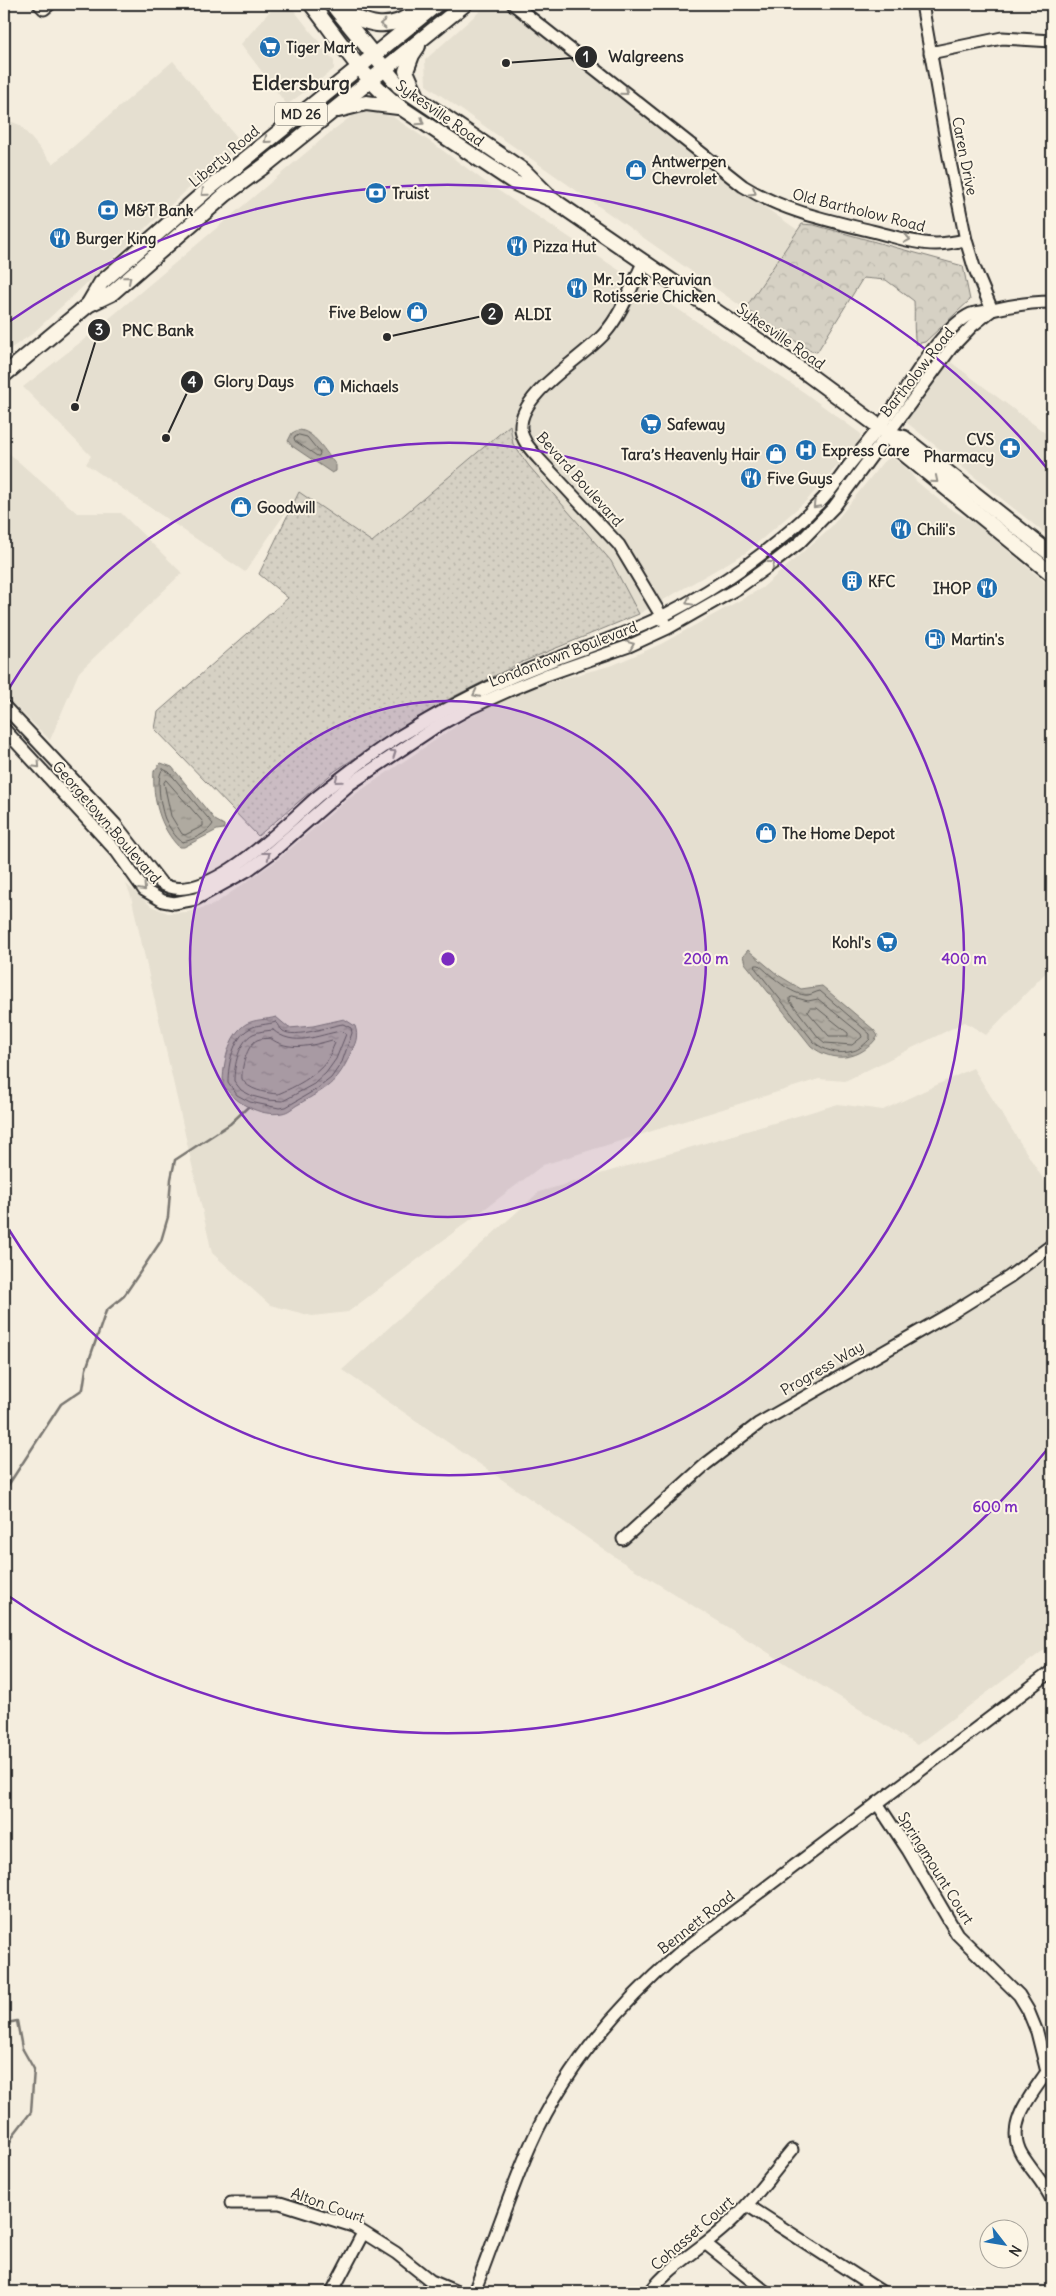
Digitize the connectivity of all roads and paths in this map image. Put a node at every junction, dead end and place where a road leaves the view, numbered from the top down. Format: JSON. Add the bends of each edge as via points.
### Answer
{"nodes":[{"id":1,"x":311,"y":4,"type":"edge"},
{"id":2,"x":426,"y":4,"type":"edge"},
{"id":3,"x":437,"y":4,"type":"edge"},
{"id":4,"x":513,"y":4,"type":"edge"},
{"id":5,"x":922,"y":4,"type":"edge"},
{"id":6,"x":465,"y":5,"type":"edge"},
{"id":7,"x":333,"y":6,"type":"edge"},
{"id":8,"x":425,"y":36,"type":"junction"},
{"id":9,"x":1052,"y":41,"type":"edge"},
{"id":10,"x":930,"y":53,"type":"junction"},
{"id":11,"x":373,"y":55,"type":"junction"},
{"id":12,"x":360,"y":66,"type":"junction"},
{"id":13,"x":384,"y":69,"type":"junction"},
{"id":14,"x":371,"y":80,"type":"junction"},
{"id":15,"x":420,"y":102,"type":"junction"},
{"id":16,"x":400,"y":107,"type":"junction"},
{"id":17,"x":330,"y":113,"type":"junction"},
{"id":18,"x":553,"y":200,"type":"junction"},
{"id":19,"x":966,"y":240,"type":"junction"},
{"id":20,"x":644,"y":261,"type":"junction"},
{"id":21,"x":1052,"y":302,"type":"edge"},
{"id":22,"x":88,"y":305,"type":"junction"},
{"id":23,"x":992,"y":310,"type":"junction"},
{"id":24,"x":961,"y":322,"type":"junction"},
{"id":25,"x":937,"y":366,"type":"junction"},
{"id":26,"x":4,"y":375,"type":"edge"},
{"id":27,"x":884,"y":430,"type":"junction"},
{"id":28,"x":1052,"y":555,"type":"edge"},
{"id":29,"x":1052,"y":574,"type":"edge"},
{"id":30,"x":662,"y":616,"type":"junction"},
{"id":31,"x":668,"y":628,"type":"junction"},
{"id":32,"x":4,"y":706,"type":"edge"},
{"id":33,"x":4,"y":729,"type":"edge"},
{"id":34,"x":224,"y":878,"type":"junction"},
{"id":35,"x":1052,"y":1245,"type":"edge"},
{"id":36,"x":623,"y":1539,"type":"dead end"},
{"id":37,"x":1052,"y":1671,"type":"edge"},
{"id":38,"x":877,"y":1803,"type":"junction"},
{"id":39,"x":1050,"y":2074,"type":"edge"},
{"id":40,"x":792,"y":2150,"type":"dead end"},
{"id":41,"x":1052,"y":2200,"type":"edge"},
{"id":42,"x":231,"y":2203,"type":"dead end"},
{"id":43,"x":748,"y":2206,"type":"junction"},
{"id":44,"x":363,"y":2233,"type":"junction"},
{"id":45,"x":706,"y":2244,"type":"junction"},
{"id":46,"x":332,"y":2292,"type":"edge"},
{"id":47,"x":457,"y":2292,"type":"edge"},
{"id":48,"x":474,"y":2292,"type":"edge"},
{"id":49,"x":650,"y":2292,"type":"edge"},
{"id":50,"x":766,"y":2292,"type":"edge"},
{"id":51,"x":882,"y":2292,"type":"edge"}],
"edges":[{"from":1,"to":12,"type":"main road","name":"Sykesville Road"},
{"from":2,"to":7,"type":"main road","one_way":true,"via":[[404,20],[384,25],[364,22]]},
{"from":3,"to":11,"type":"main road","name":"Liberty Road","number":"MD 26"},
{"from":4,"to":19,"type":"street","name":"Old Bartholow Road","one_way":true,"via":[[743,186],[770,201],[801,214],[900,238],[934,244]]},
{"from":5,"to":10,"type":"street","name":"Caren Drive"},
{"from":6,"to":8,"type":"main road","name":"Liberty Road","number":"MD 26"},
{"from":7,"to":11,"type":"main road","name":"Sykesville Road"},
{"from":8,"to":13,"type":"main road","name":"Liberty Road","number":"MD 26"},
{"from":8,"to":15,"type":"main road","via":[[406,71]]},
{"from":9,"to":10,"type":"street","via":[[1002,38]]},
{"from":10,"to":19,"type":"street","name":"Caren Drive"},
{"from":11,"to":12,"type":"main road","name":"Liberty Road","number":"MD 26"},
{"from":11,"to":13,"type":"main road","name":"Sykesville Road"},
{"from":12,"to":14,"type":"main road","name":"Sykesville Road"},
{"from":12,"to":22,"type":"main road","name":"Liberty Road","number":"MD 26","one_way":true,"via":[[241,161],[108,276]]},
{"from":13,"to":14,"type":"main road","name":"Liberty Road","number":"MD 26"},
{"from":13,"to":15,"type":"main road","name":"Sykesville Road"},
{"from":14,"to":16,"type":"main road","name":"Sykesville Road"},
{"from":14,"to":17,"type":"main road","name":"Liberty Road","number":"MD 26"},
{"from":15,"to":18,"type":"main road","name":"Sykesville Road","via":[[524,171]]},
{"from":16,"to":17,"type":"main road","via":[[366,104]]},
{"from":16,"to":18,"type":"main road","name":"Sykesville Road","one_way":true,"via":[[515,183]]},
{"from":22,"to":17,"type":"main road","name":"Liberty Road","number":"MD 26","one_way":true,"via":[[111,294],[226,194]]},
{"from":18,"to":20,"type":"main road","name":"Sykesville Road"},
{"from":19,"to":23,"type":"street","name":"Caren Drive"},
{"from":20,"to":27,"type":"main road","name":"Sykesville Road"},
{"from":20,"to":30,"type":"street","name":"Bevard Boulevard","via":[[605,333],[534,398],[523,416],[521,431],[528,447],[618,545]]},
{"from":21,"to":23,"type":"street","name":"Bartholow Road","via":[[1015,304]]},
{"from":22,"to":26,"type":"main road","name":"Liberty Road","number":"MD 26"},
{"from":23,"to":24,"type":"street","name":"Bartholow Road","via":[[971,314]]},
{"from":23,"to":25,"type":"street","name":"Bartholow Road","via":[[972,326]]},
{"from":24,"to":25,"type":"street","via":[[940,350],[935,360]]},
{"from":24,"to":27,"type":"street","name":"Bartholow Road","via":[[930,354]]},
{"from":25,"to":27,"type":"street","name":"Bartholow Road"},
{"from":27,"to":28,"type":"main road","name":"Sykesville Road","via":[[904,438]]},
{"from":27,"to":29,"type":"main road","name":"Sykesville Road","one_way":true,"via":[[896,447]]},
{"from":27,"to":30,"type":"street","name":"Londontown Boulevard","one_way":true,"via":[[824,497],[765,551]]},
{"from":31,"to":27,"type":"street","name":"Londontown Boulevard","one_way":true,"via":[[756,576],[799,543],[834,508]]},
{"from":30,"to":31,"type":"street","name":"Bevard Boulevard"},
{"from":30,"to":34,"type":"street","name":"Londontown Boulevard","one_way":true,"via":[[507,679],[428,719],[344,775]]},
{"from":34,"to":31,"type":"street","name":"Londontown Boulevard","one_way":true,"via":[[270,854],[370,769],[434,728],[512,688],[629,646]]},
{"from":32,"to":34,"type":"street","name":"Georgetown Boulevard","via":[[115,824],[161,883],[175,889],[190,888]]},
{"from":33,"to":34,"type":"street","name":"Georgetown Boulevard","one_way":true,"via":[[102,835],[152,896],[163,901],[185,902],[202,896]]},
{"from":35,"to":36,"type":"street","name":"Progress Way","via":[[952,1312],[758,1424],[706,1464]]},
{"from":37,"to":38,"type":"street","name":"Bennett Road"},
{"from":38,"to":39,"type":"street","name":"Springmount Court","via":[[957,1934],[1019,1995],[1037,2032]]},
{"from":38,"to":48,"type":"street","name":"Bennett Road","via":[[678,1954],[597,2036],[535,2135]]},
{"from":39,"to":41,"type":"street","via":[[1019,2117],[1016,2134],[1022,2155]]},
{"from":40,"to":43,"type":"street","name":"Cohasset Court"},
{"from":42,"to":44,"type":"street","name":"Alton Court","via":[[280,2204],[353,2226]]},
{"from":43,"to":45,"type":"street","name":"Cohasset Court"},
{"from":43,"to":51,"type":"street"},
{"from":44,"to":46,"type":"street"},
{"from":44,"to":47,"type":"street","name":"Alton Court","via":[[431,2280]]},
{"from":45,"to":49,"type":"street","name":"Cohasset Court","via":[[677,2265]]},
{"from":45,"to":50,"type":"street"}]}
